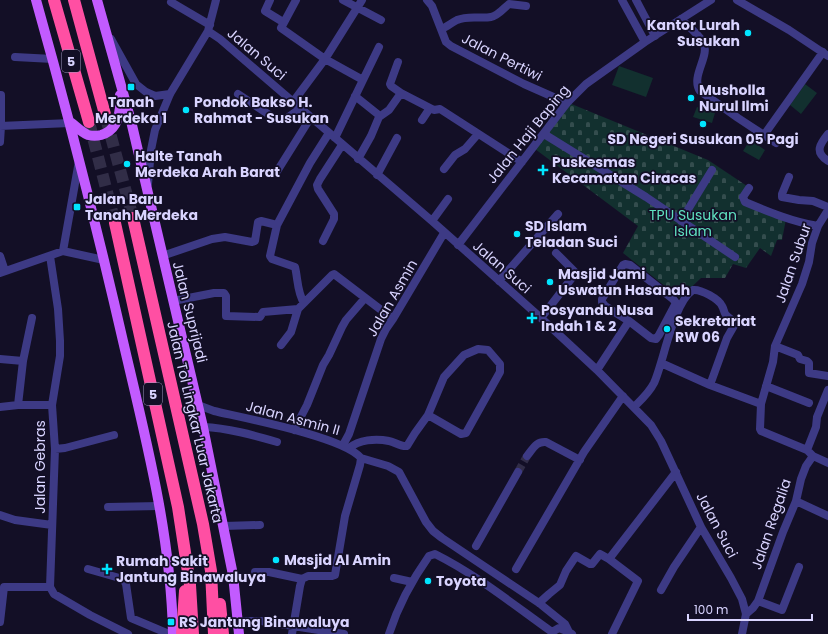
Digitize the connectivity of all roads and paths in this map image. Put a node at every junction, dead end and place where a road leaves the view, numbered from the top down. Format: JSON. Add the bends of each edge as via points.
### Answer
{"nodes":[{"id":1,"x":36,"y":0,"type":"edge"},
{"id":2,"x":54,"y":0,"type":"edge"},
{"id":3,"x":74,"y":0,"type":"edge"},
{"id":4,"x":97,"y":0,"type":"edge"},
{"id":5,"x":216,"y":0,"type":"edge"},
{"id":6,"x":270,"y":0,"type":"edge"},
{"id":7,"x":296,"y":0,"type":"edge"},
{"id":8,"x":343,"y":0,"type":"edge"},
{"id":9,"x":362,"y":0,"type":"edge"},
{"id":10,"x":427,"y":0,"type":"edge"},
{"id":11,"x":622,"y":0,"type":"edge"},
{"id":12,"x":636,"y":0,"type":"edge"},
{"id":13,"x":711,"y":0,"type":"edge"},
{"id":14,"x":737,"y":0,"type":"edge"},
{"id":15,"x":171,"y":2,"type":"dead end"},
{"id":16,"x":699,"y":4,"type":"edge"},
{"id":17,"x":526,"y":6,"type":"dead end"},
{"id":18,"x":358,"y":8,"type":"junction"},
{"id":19,"x":681,"y":19,"type":"junction"},
{"id":20,"x":381,"y":20,"type":"dead end"},
{"id":21,"x":283,"y":22,"type":"junction"},
{"id":22,"x":209,"y":28,"type":"junction"},
{"id":23,"x":441,"y":29,"type":"junction"},
{"id":24,"x":105,"y":30,"type":"junction"},
{"id":25,"x":655,"y":36,"type":"junction"},
{"id":26,"x":645,"y":42,"type":"junction"},
{"id":27,"x":379,"y":47,"type":"dead end"},
{"id":28,"x":826,"y":54,"type":"edge"},
{"id":29,"x":15,"y":57,"type":"dead end"},
{"id":30,"x":53,"y":59,"type":"junction"},
{"id":31,"x":325,"y":59,"type":"junction"},
{"id":32,"x":398,"y":62,"type":"dead end"},
{"id":33,"x":363,"y":80,"type":"junction"},
{"id":34,"x":120,"y":81,"type":"junction"},
{"id":35,"x":401,"y":93,"type":"junction"},
{"id":36,"x":170,"y":94,"type":"junction"},
{"id":37,"x":238,"y":94,"type":"dead end"},
{"id":38,"x":1,"y":95,"type":"dead end"},
{"id":39,"x":355,"y":96,"type":"junction"},
{"id":40,"x":293,"y":102,"type":"junction"},
{"id":41,"x":567,"y":103,"type":"junction"},
{"id":42,"x":301,"y":108,"type":"junction"},
{"id":43,"x":430,"y":108,"type":"junction"},
{"id":44,"x":380,"y":116,"type":"junction"},
{"id":45,"x":106,"y":118,"type":"tunnel mouth"},
{"id":46,"x":311,"y":118,"type":"junction"},
{"id":47,"x":422,"y":120,"type":"dead end"},
{"id":48,"x":89,"y":122,"type":"tunnel mouth"},
{"id":49,"x":70,"y":123,"type":"junction"},
{"id":50,"x":1,"y":126,"type":"edge"},
{"id":51,"x":478,"y":134,"type":"junction"},
{"id":52,"x":544,"y":134,"type":"junction"},
{"id":53,"x":828,"y":134,"type":"edge"},
{"id":54,"x":764,"y":135,"type":"junction"},
{"id":55,"x":332,"y":136,"type":"junction"},
{"id":56,"x":397,"y":138,"type":"dead end"},
{"id":57,"x":0,"y":142,"type":"edge"},
{"id":58,"x":776,"y":143,"type":"dead end"},
{"id":59,"x":342,"y":145,"type":"junction"},
{"id":60,"x":358,"y":159,"type":"junction"},
{"id":61,"x":79,"y":160,"type":"junction"},
{"id":62,"x":828,"y":161,"type":"edge"},
{"id":63,"x":522,"y":162,"type":"junction"},
{"id":64,"x":444,"y":169,"type":"dead end"},
{"id":65,"x":712,"y":170,"type":"dead end"},
{"id":66,"x":276,"y":173,"type":"dead end"},
{"id":67,"x":377,"y":175,"type":"junction"},
{"id":68,"x":790,"y":176,"type":"dead end"},
{"id":69,"x":749,"y":188,"type":"dead end"},
{"id":70,"x":148,"y":191,"type":"junction"},
{"id":71,"x":448,"y":199,"type":"dead end"},
{"id":72,"x":828,"y":207,"type":"edge"},
{"id":73,"x":828,"y":210,"type":"edge"},
{"id":74,"x":558,"y":214,"type":"dead end"},
{"id":75,"x":133,"y":218,"type":"tunnel mouth"},
{"id":76,"x":681,"y":221,"type":"junction"},
{"id":77,"x":432,"y":222,"type":"junction"},
{"id":78,"x":115,"y":223,"type":"tunnel mouth"},
{"id":79,"x":277,"y":225,"type":"junction"},
{"id":80,"x":818,"y":226,"type":"junction"},
{"id":81,"x":444,"y":233,"type":"junction"},
{"id":82,"x":323,"y":241,"type":"dead end"},
{"id":83,"x":458,"y":245,"type":"junction"},
{"id":84,"x":63,"y":251,"type":"junction"},
{"id":85,"x":556,"y":253,"type":"dead end"},
{"id":86,"x":0,"y":256,"type":"edge"},
{"id":87,"x":50,"y":256,"type":"junction"},
{"id":88,"x":162,"y":256,"type":"junction"},
{"id":89,"x":735,"y":257,"type":"dead end"},
{"id":90,"x":104,"y":260,"type":"junction"},
{"id":91,"x":3,"y":272,"type":"edge"},
{"id":92,"x":499,"y":281,"type":"junction"},
{"id":93,"x":365,"y":298,"type":"junction"},
{"id":94,"x":173,"y":301,"type":"junction"},
{"id":95,"x":304,"y":303,"type":"junction"},
{"id":96,"x":298,"y":309,"type":"junction"},
{"id":97,"x":32,"y":318,"type":"dead end"},
{"id":98,"x":541,"y":318,"type":"junction"},
{"id":99,"x":393,"y":319,"type":"junction"},
{"id":100,"x":629,"y":322,"type":"junction"},
{"id":101,"x":669,"y":324,"type":"junction"},
{"id":102,"x":281,"y":345,"type":"dead end"},
{"id":103,"x":775,"y":346,"type":"junction"},
{"id":104,"x":0,"y":359,"type":"edge"},
{"id":105,"x":23,"y":361,"type":"junction"},
{"id":106,"x":661,"y":363,"type":"junction"},
{"id":107,"x":597,"y":370,"type":"junction"},
{"id":108,"x":828,"y":376,"type":"edge"},
{"id":109,"x":710,"y":385,"type":"junction"},
{"id":110,"x":766,"y":386,"type":"junction"},
{"id":111,"x":828,"y":390,"type":"edge"},
{"id":112,"x":623,"y":396,"type":"junction"},
{"id":113,"x":809,"y":403,"type":"dead end"},
{"id":114,"x":18,"y":404,"type":"junction"},
{"id":115,"x":761,"y":404,"type":"junction"},
{"id":116,"x":52,"y":405,"type":"junction"},
{"id":117,"x":198,"y":405,"type":"junction"},
{"id":118,"x":0,"y":407,"type":"edge"},
{"id":119,"x":634,"y":407,"type":"junction"},
{"id":120,"x":428,"y":415,"type":"junction"},
{"id":121,"x":203,"y":427,"type":"junction"},
{"id":122,"x":294,"y":430,"type":"junction"},
{"id":123,"x":114,"y":435,"type":"dead end"},
{"id":124,"x":277,"y":442,"type":"dead end"},
{"id":125,"x":346,"y":447,"type":"junction"},
{"id":126,"x":55,"y":449,"type":"junction"},
{"id":127,"x":810,"y":453,"type":"junction"},
{"id":128,"x":527,"y":456,"type":"tunnel mouth"},
{"id":129,"x":361,"y":458,"type":"junction"},
{"id":130,"x":580,"y":460,"type":"junction"},
{"id":131,"x":828,"y":463,"type":"edge"},
{"id":132,"x":518,"y":472,"type":"tunnel mouth"},
{"id":133,"x":676,"y":472,"type":"junction"},
{"id":134,"x":796,"y":501,"type":"junction"},
{"id":135,"x":160,"y":506,"type":"junction"},
{"id":136,"x":108,"y":507,"type":"dead end"},
{"id":137,"x":0,"y":515,"type":"edge"},
{"id":138,"x":828,"y":516,"type":"edge"},
{"id":139,"x":52,"y":525,"type":"junction"},
{"id":140,"x":260,"y":525,"type":"dead end"},
{"id":141,"x":224,"y":526,"type":"junction"},
{"id":142,"x":701,"y":527,"type":"junction"},
{"id":143,"x":476,"y":546,"type":"dead end"},
{"id":144,"x":609,"y":559,"type":"junction"},
{"id":145,"x":187,"y":566,"type":"junction"},
{"id":146,"x":798,"y":567,"type":"dead end"},
{"id":147,"x":88,"y":569,"type":"dead end"},
{"id":148,"x":516,"y":569,"type":"dead end"},
{"id":149,"x":211,"y":571,"type":"junction"},
{"id":150,"x":255,"y":572,"type":"dead end"},
{"id":151,"x":394,"y":578,"type":"dead end"},
{"id":152,"x":302,"y":579,"type":"junction"},
{"id":153,"x":412,"y":582,"type":"junction"},
{"id":154,"x":50,"y":587,"type":"junction"},
{"id":155,"x":2,"y":589,"type":"edge"},
{"id":156,"x":661,"y":590,"type":"dead end"},
{"id":157,"x":758,"y":601,"type":"junction"},
{"id":158,"x":539,"y":603,"type":"junction"},
{"id":159,"x":746,"y":614,"type":"junction"},
{"id":160,"x":238,"y":621,"type":"junction"},
{"id":161,"x":0,"y":622,"type":"edge"},
{"id":162,"x":293,"y":630,"type":"edge"},
{"id":163,"x":551,"y":633,"type":"edge"},
{"id":164,"x":570,"y":633,"type":"edge"},
{"id":165,"x":128,"y":634,"type":"edge"},
{"id":166,"x":169,"y":634,"type":"edge"},
{"id":167,"x":174,"y":634,"type":"edge"},
{"id":168,"x":182,"y":634,"type":"edge"},
{"id":169,"x":193,"y":634,"type":"edge"},
{"id":170,"x":214,"y":634,"type":"edge"},
{"id":171,"x":223,"y":634,"type":"edge"},
{"id":172,"x":239,"y":634,"type":"edge"},
{"id":173,"x":344,"y":634,"type":"edge"},
{"id":174,"x":389,"y":634,"type":"edge"},
{"id":175,"x":612,"y":634,"type":"edge"},
{"id":176,"x":742,"y":634,"type":"edge"}],
"edges":[{"from":1,"to":30,"type":"main road"},
{"from":2,"to":48,"type":"highway","number":"5"},
{"from":3,"to":45,"type":"highway","number":"5"},
{"from":4,"to":24,"type":"main road","name":"Jalan Suprijadi"},
{"from":5,"to":22,"type":"street"},
{"from":6,"to":21,"type":"street","via":[[265,12]]},
{"from":7,"to":21,"type":"street"},
{"from":8,"to":18,"type":"street"},
{"from":9,"to":18,"type":"street"},
{"from":10,"to":23,"type":"street","name":"Jalan Pertiwi"},
{"from":11,"to":26,"type":"street"},
{"from":12,"to":25,"type":"street"},
{"from":13,"to":16,"type":"street","name":"Jalan Haji Baping"},
{"from":14,"to":28,"type":"street"},
{"from":15,"to":22,"type":"street","name":"Jalan Suci"},
{"from":16,"to":19,"type":"street","name":"Jalan Haji Baping"},
{"from":17,"to":23,"type":"street","via":[[509,4],[490,17],[476,16],[456,20]]},
{"from":18,"to":20,"type":"street"},
{"from":18,"to":31,"type":"street"},
{"from":19,"to":25,"type":"street","name":"Jalan Haji Baping"},
{"from":19,"to":54,"type":"street","via":[[704,45],[697,87]]},
{"from":21,"to":31,"type":"street","via":[[281,29]]},
{"from":22,"to":36,"type":"street"},
{"from":22,"to":40,"type":"street","name":"Jalan Suci"},
{"from":23,"to":41,"type":"street","name":"Jalan Pertiwi","via":[[446,42],[458,50]]},
{"from":24,"to":34,"type":"main road","name":"Jalan Suprijadi"},
{"from":24,"to":36,"type":"street","via":[[136,84],[155,96]]},
{"from":25,"to":26,"type":"street","name":"Jalan Haji Baping"},
{"from":26,"to":41,"type":"street","name":"Jalan Haji Baping","via":[[586,84]]},
{"from":27,"to":33,"type":"street"},
{"from":28,"to":54,"type":"street"},
{"from":29,"to":30,"type":"street"},
{"from":30,"to":49,"type":"main road"},
{"from":31,"to":33,"type":"street"},
{"from":31,"to":40,"type":"street"},
{"from":32,"to":35,"type":"street","via":[[390,85]]},
{"from":33,"to":39,"type":"street"},
{"from":34,"to":49,"type":"main road","via":[[119,116],[110,130],[104,134],[90,135]]},
{"from":34,"to":70,"type":"main road","name":"Jalan Suprijadi"},
{"from":35,"to":43,"type":"street"},
{"from":35,"to":44,"type":"street"},
{"from":36,"to":70,"type":"street","via":[[155,130]]},
{"from":37,"to":42,"type":"street","via":[[277,120],[287,118]]},
{"from":38,"to":50,"type":"street"},
{"from":39,"to":44,"type":"street"},
{"from":39,"to":55,"type":"street"},
{"from":40,"to":42,"type":"street","name":"Jalan Suci"},
{"from":41,"to":52,"type":"street","name":"Jalan Haji Baping"},
{"from":42,"to":46,"type":"street","name":"Jalan Suci"},
{"from":43,"to":47,"type":"street"},
{"from":43,"to":51,"type":"street","via":[[440,109]]},
{"from":44,"to":60,"type":"street"},
{"from":46,"to":55,"type":"street","name":"Jalan Suci"},
{"from":46,"to":66,"type":"street"},
{"from":49,"to":50,"type":"street"},
{"from":49,"to":61,"type":"main road"},
{"from":50,"to":57,"type":"street"},
{"from":51,"to":63,"type":"street"},
{"from":51,"to":64,"type":"street"},
{"from":52,"to":63,"type":"street","name":"Jalan Haji Baping"},
{"from":52,"to":76,"type":"street"},
{"from":53,"to":62,"type":"street","via":[[819,148],[822,157]]},
{"from":54,"to":58,"type":"street"},
{"from":55,"to":59,"type":"street","name":"Jalan Suci"},
{"from":55,"to":79,"type":"street","via":[[310,163]]},
{"from":56,"to":67,"type":"street"},
{"from":59,"to":60,"type":"street","name":"Jalan Suci"},
{"from":59,"to":82,"type":"street","via":[[318,185],[334,214]]},
{"from":60,"to":67,"type":"street","name":"Jalan Suci"},
{"from":61,"to":84,"type":"street"},
{"from":61,"to":90,"type":"main road"},
{"from":63,"to":83,"type":"street","name":"Jalan Haji Baping"},
{"from":65,"to":76,"type":"street"},
{"from":67,"to":77,"type":"street","name":"Jalan Suci"},
{"from":68,"to":72,"type":"street","via":[[782,197],[813,201]]},
{"from":69,"to":80,"type":"street","via":[[743,197],[745,202],[804,224]]},
{"from":70,"to":88,"type":"main road","name":"Jalan Suprijadi"},
{"from":71,"to":77,"type":"street"},
{"from":73,"to":80,"type":"street","name":"Jalan Subur"},
{"from":74,"to":92,"type":"street"},
{"from":75,"to":149,"type":"highway","name":"Jalan Tol Lingkar Luar Jakarta","number":"5","via":[[203,524]]},
{"from":76,"to":89,"type":"street"},
{"from":77,"to":81,"type":"street","name":"Jalan Suci"},
{"from":78,"to":145,"type":"highway","number":"5","via":[[170,473]]},
{"from":79,"to":88,"type":"street","via":[[258,222],[255,241],[252,242],[225,237],[212,239]]},
{"from":79,"to":95,"type":"street","via":[[270,258],[295,266],[298,292]]},
{"from":80,"to":103,"type":"street","name":"Jalan Subur","via":[[802,284]]},
{"from":81,"to":83,"type":"street","name":"Jalan Suci"},
{"from":81,"to":99,"type":"street","name":"Jalan Asmin"},
{"from":83,"to":92,"type":"street","name":"Jalan Suci"},
{"from":84,"to":87,"type":"street"},
{"from":84,"to":90,"type":"street"},
{"from":85,"to":98,"type":"street","via":[[575,274]]},
{"from":86,"to":91,"type":"street"},
{"from":87,"to":91,"type":"street"},
{"from":87,"to":116,"type":"street","name":"Jalan Gebras","via":[[60,341]]},
{"from":88,"to":94,"type":"main road","name":"Jalan Suprijadi"},
{"from":90,"to":135,"type":"main road"},
{"from":92,"to":98,"type":"street","name":"Jalan Suci"},
{"from":93,"to":95,"type":"street","via":[[334,274]]},
{"from":93,"to":99,"type":"street"},
{"from":93,"to":122,"type":"street","via":[[342,327]]},
{"from":94,"to":96,"type":"street","via":[[224,293],[226,316],[260,317],[263,312]]},
{"from":94,"to":117,"type":"main road","name":"Jalan Suprijadi"},
{"from":95,"to":96,"type":"street"},
{"from":96,"to":102,"type":"street","via":[[291,332]]},
{"from":97,"to":105,"type":"street"},
{"from":98,"to":107,"type":"street","name":"Jalan Suci"},
{"from":99,"to":125,"type":"street","name":"Jalan Asmin","via":[[381,339]]},
{"from":100,"to":101,"type":"street","via":[[656,340]]},
{"from":100,"to":101,"type":"street","via":[[605,306],[602,300],[625,264],[675,301]]},
{"from":100,"to":107,"type":"street"},
{"from":101,"to":106,"type":"street"},
{"from":101,"to":109,"type":"street","via":[[687,296],[695,289],[722,305],[726,316],[735,322]]},
{"from":103,"to":108,"type":"street","via":[[807,361],[809,373]]},
{"from":103,"to":110,"type":"street","name":"Jalan Subur","via":[[774,362]]},
{"from":104,"to":105,"type":"street"},
{"from":105,"to":114,"type":"street"},
{"from":106,"to":109,"type":"street"},
{"from":106,"to":119,"type":"street","via":[[650,390]]},
{"from":107,"to":112,"type":"street","name":"Jalan Suci"},
{"from":109,"to":115,"type":"street"},
{"from":110,"to":113,"type":"street"},
{"from":110,"to":115,"type":"street","name":"Jalan Subur"},
{"from":111,"to":127,"type":"street","name":"Jalan Regalia","via":[[817,417]]},
{"from":112,"to":119,"type":"street","name":"Jalan Suci"},
{"from":112,"to":130,"type":"street"},
{"from":114,"to":116,"type":"street"},
{"from":114,"to":118,"type":"street"},
{"from":115,"to":127,"type":"street","name":"Jalan Subur","via":[[760,429]]},
{"from":116,"to":126,"type":"street","name":"Jalan Gebras"},
{"from":117,"to":121,"type":"main road","name":"Jalan Suprijadi"},
{"from":117,"to":122,"type":"street","name":"Jalan Asmin II"},
{"from":119,"to":133,"type":"street","name":"Jalan Suci","via":[[657,434]]},
{"from":120,"to":120,"type":"street","via":[[444,377],[464,355],[478,349],[488,350],[500,364],[500,372],[466,434],[461,434]]},
{"from":120,"to":125,"type":"street","via":[[407,446],[388,441],[369,441]]},
{"from":121,"to":124,"type":"street"},
{"from":121,"to":141,"type":"main road","name":"Jalan Suprijadi"},
{"from":122,"to":125,"type":"street","name":"Jalan Asmin II"},
{"from":123,"to":126,"type":"street"},
{"from":125,"to":129,"type":"street","name":"Jalan Asmin II"},
{"from":126,"to":139,"type":"street","name":"Jalan Gebras"},
{"from":127,"to":131,"type":"street"},
{"from":127,"to":134,"type":"street","name":"Jalan Regalia"},
{"from":128,"to":130,"type":"street","via":[[536,444],[546,442]]},
{"from":129,"to":152,"type":"street","via":[[345,516],[335,575],[308,576]]},
{"from":129,"to":158,"type":"street","via":[[399,472],[433,531]]},
{"from":130,"to":148,"type":"street"},
{"from":132,"to":143,"type":"street"},
{"from":133,"to":142,"type":"street","name":"Jalan Suci"},
{"from":133,"to":144,"type":"street"},
{"from":134,"to":138,"type":"street"},
{"from":134,"to":157,"type":"street","name":"Jalan Regalia"},
{"from":135,"to":136,"type":"street"},
{"from":135,"to":167,"type":"main road","via":[[168,560]]},
{"from":137,"to":139,"type":"street","via":[[15,520]]},
{"from":139,"to":154,"type":"street","name":"Jalan Gebras"},
{"from":140,"to":141,"type":"street"},
{"from":141,"to":160,"type":"main road","name":"Jalan Suprijadi"},
{"from":142,"to":156,"type":"street"},
{"from":142,"to":159,"type":"street","name":"Jalan Suci","via":[[742,599]]},
{"from":144,"to":158,"type":"street","via":[[600,554],[590,564],[576,556],[560,585]]},
{"from":144,"to":175,"type":"street","via":[[638,581]]},
{"from":145,"to":168,"type":"highway"},
{"from":145,"to":169,"type":"highway","number":"5"},
{"from":146,"to":157,"type":"street","via":[[782,610]]},
{"from":147,"to":166,"type":"street","via":[[123,579],[131,618]]},
{"from":149,"to":170,"type":"highway","name":"Jalan Tol Lingkar Luar Jakarta","number":"5"},
{"from":149,"to":171,"type":"highway","via":[[220,602]]},
{"from":150,"to":152,"type":"street","via":[[269,572]]},
{"from":151,"to":153,"type":"street"},
{"from":152,"to":162,"type":"street"},
{"from":153,"to":163,"type":"street","via":[[429,556],[435,554],[485,584]]},
{"from":153,"to":174,"type":"street"},
{"from":154,"to":155,"type":"street"},
{"from":154,"to":165,"type":"street","via":[[54,594],[90,616]]},
{"from":155,"to":161,"type":"street"},
{"from":157,"to":159,"type":"street","name":"Jalan Regalia"},
{"from":158,"to":164,"type":"street","via":[[565,624]]},
{"from":159,"to":176,"type":"street","name":"Jalan Suci"},
{"from":160,"to":162,"type":"street","via":[[261,621]]},
{"from":160,"to":172,"type":"main road","name":"Jalan Suprijadi"},
{"from":162,"to":173,"type":"street"},
{"from":163,"to":164,"type":"street","via":[[559,628]]}]}
